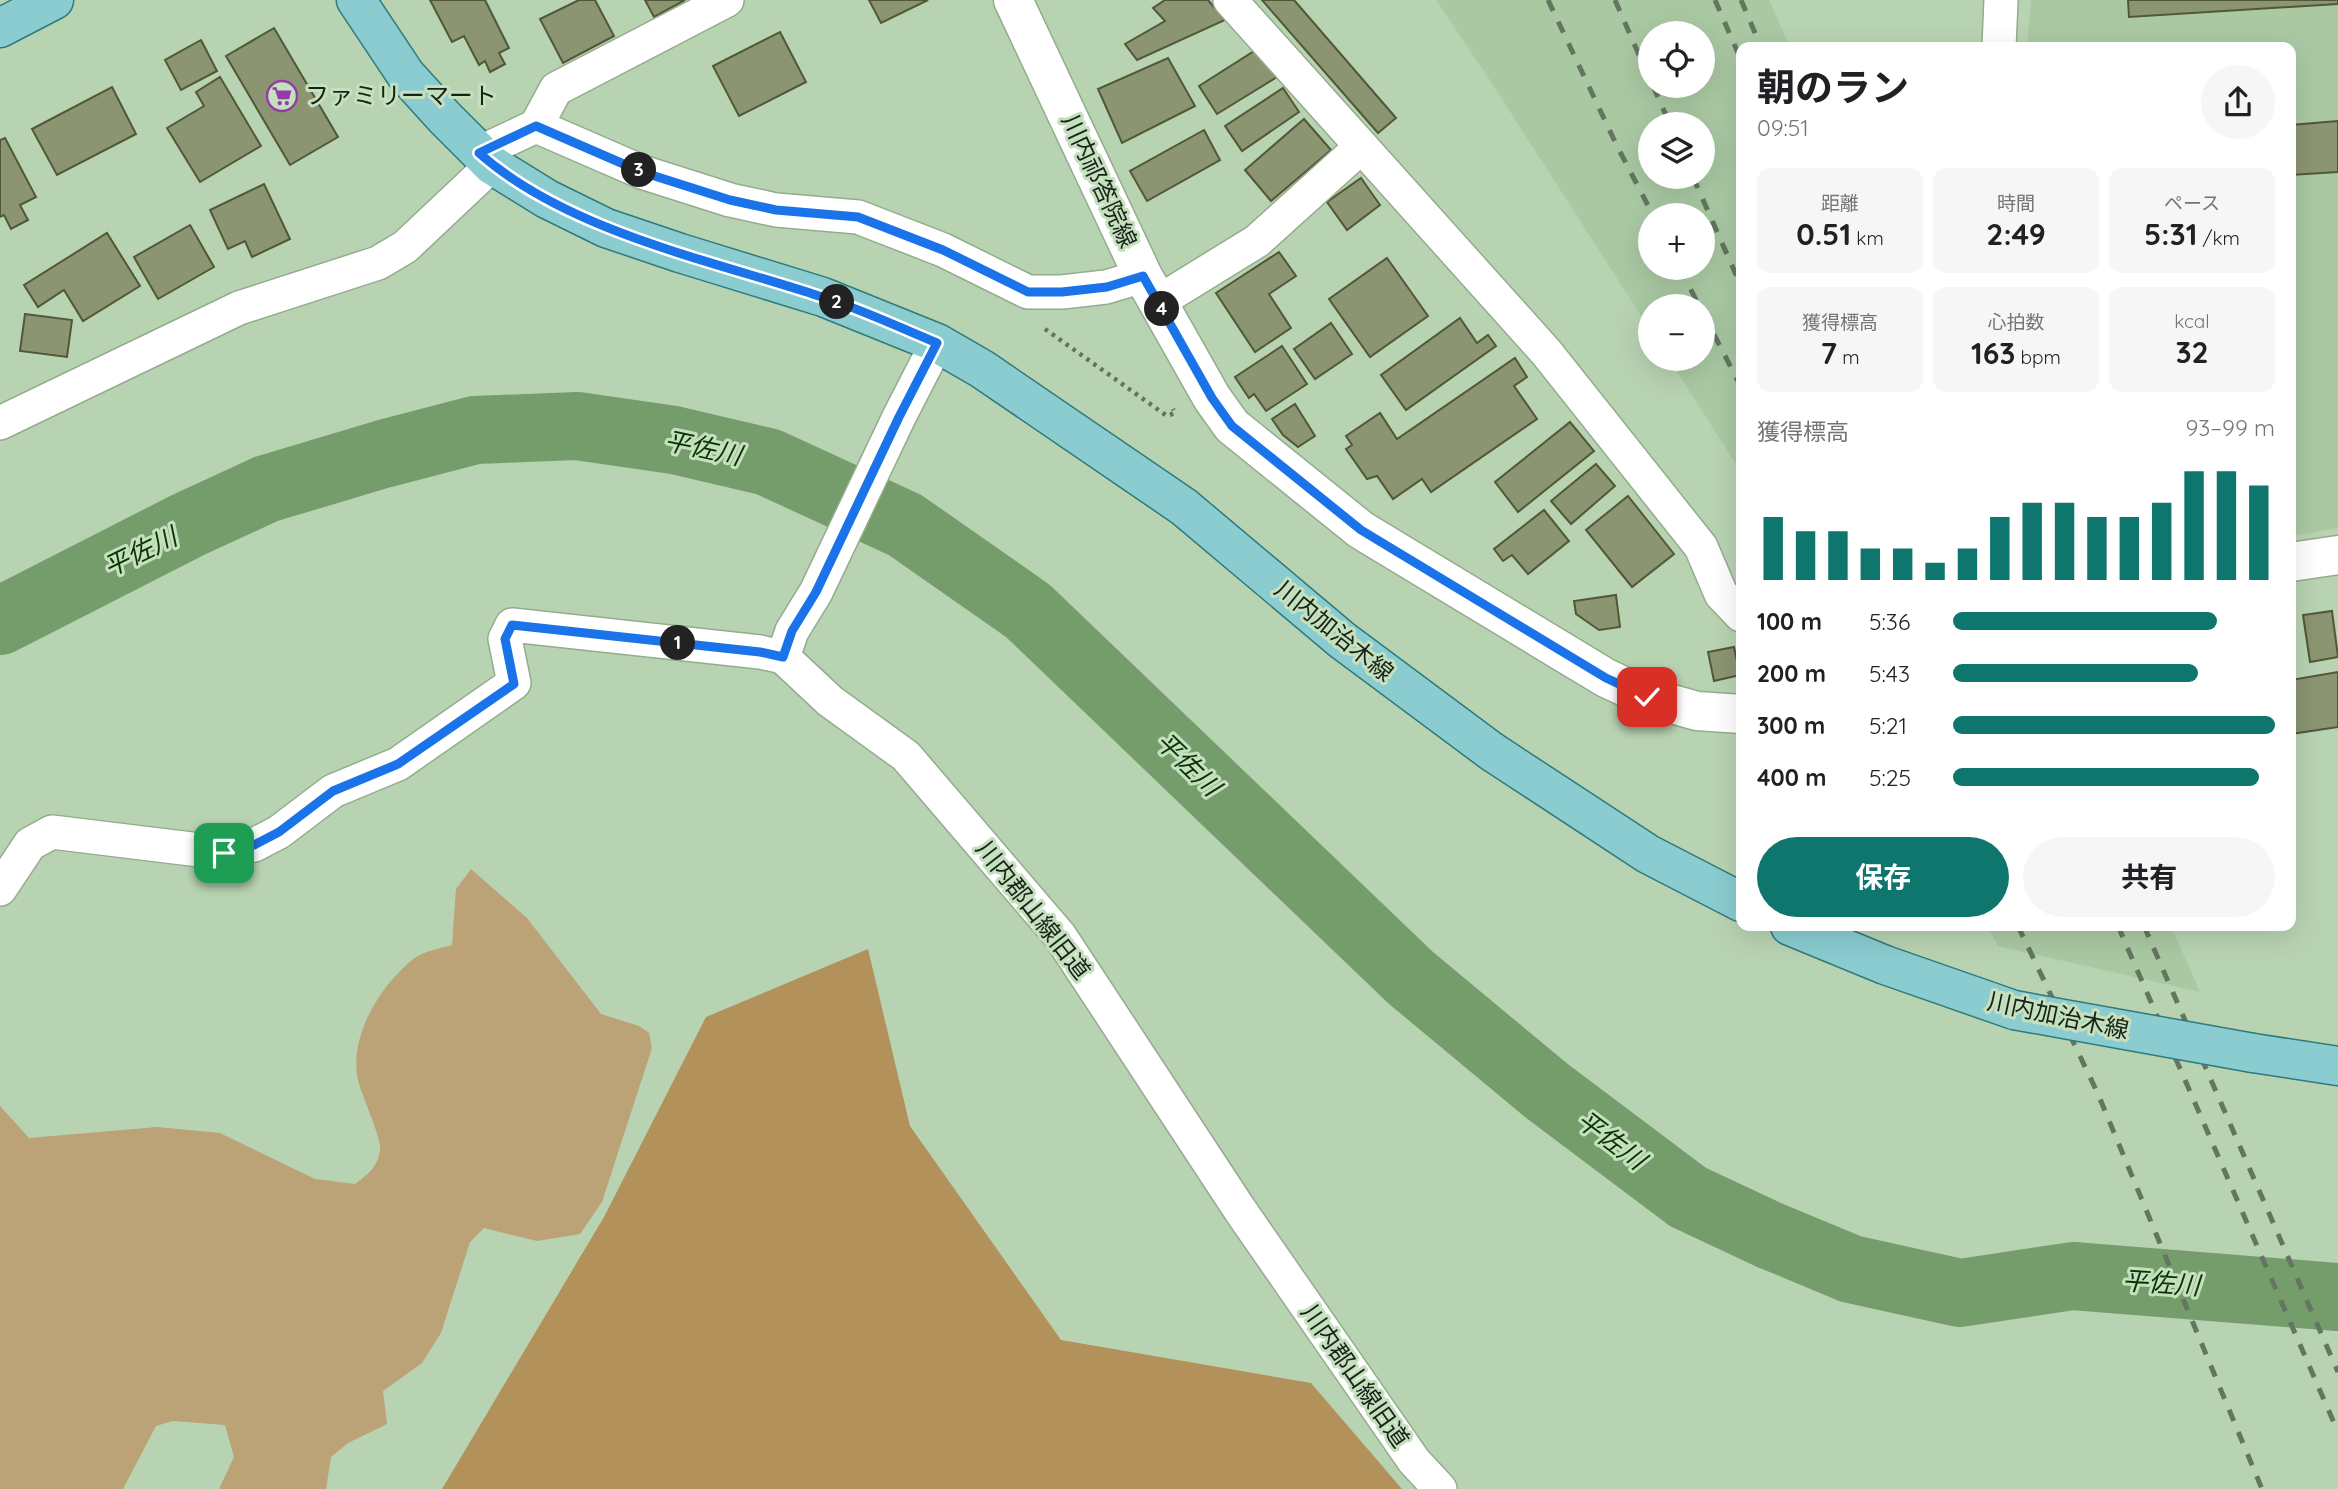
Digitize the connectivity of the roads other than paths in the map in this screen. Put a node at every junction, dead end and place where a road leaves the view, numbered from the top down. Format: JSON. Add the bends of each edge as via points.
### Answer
{"nodes":[{"id":1,"x":54,"y":0,"type":"edge"},
{"id":2,"x":355,"y":0,"type":"edge"},
{"id":3,"x":727,"y":0,"type":"edge"},
{"id":4,"x":1013,"y":0,"type":"edge"},
{"id":5,"x":1230,"y":0,"type":"edge"},
{"id":6,"x":2001,"y":0,"type":"edge"},
{"id":7,"x":0,"y":28,"type":"edge"},
{"id":8,"x":1999,"y":42,"type":"edge"},
{"id":9,"x":536,"y":126,"type":"junction"},
{"id":10,"x":1361,"y":147,"type":"junction"},
{"id":11,"x":486,"y":159,"type":"junction"},
{"id":12,"x":1151,"y":289,"type":"junction"},
{"id":13,"x":937,"y":343,"type":"junction"},
{"id":14,"x":0,"y":423,"type":"edge"},
{"id":15,"x":2338,"y":555,"type":"edge"},
{"id":16,"x":2296,"y":561,"type":"edge"},
{"id":17,"x":1736,"y":610,"type":"edge"},
{"id":18,"x":783,"y":657,"type":"junction"},
{"id":19,"x":1736,"y":713,"type":"edge"},
{"id":20,"x":0,"y":889,"type":"edge"},
{"id":21,"x":1736,"y":899,"type":"edge"},
{"id":22,"x":1802,"y":931,"type":"edge"},
{"id":23,"x":2338,"y":1066,"type":"edge"},
{"id":24,"x":1440,"y":1489,"type":"edge"}],
"edges":[{"from":1,"to":7,"type":"main road"},
{"from":2,"to":11,"type":"main road","name":"川内加治木線","via":[[406,75]]},
{"from":3,"to":9,"type":"street","via":[[556,89]]},
{"from":4,"to":12,"type":"main road","name":"川内祁答院線"},
{"from":5,"to":10,"type":"street"},
{"from":6,"to":8,"type":"street"},
{"from":9,"to":11,"type":"street"},
{"from":9,"to":12,"type":"street","via":[[642,172],[730,200],[776,210],[858,217],[943,250],[1028,292]]},
{"from":10,"to":12,"type":"street","via":[[1257,241]]},
{"from":10,"to":17,"type":"street","via":[[1546,352],[1701,547],[1721,594]]},
{"from":11,"to":13,"type":"main road","name":"川内加治木線","via":[[547,199],[606,228],[823,297]]},
{"from":11,"to":14,"type":"street","via":[[405,247],[378,263],[239,308]]},
{"from":12,"to":19,"type":"main road","name":"川内祁答院線","via":[[1232,426],[1361,530],[1606,678],[1647,697],[1697,711]]},
{"from":13,"to":18,"type":"street"},
{"from":13,"to":21,"type":"main road","name":"川内加治木線","via":[[1184,507],[1342,640],[1491,751],[1648,854]]},
{"from":15,"to":16,"type":"main road"},
{"from":18,"to":20,"type":"street","via":[[512,625],[505,639],[514,684],[398,764],[333,791],[254,845],[224,853],[52,832],[30,844]]},
{"from":18,"to":24,"type":"street","name":"川内郡山線旧道","via":[[830,701],[906,756],[1060,936],[1240,1210],[1414,1461]]},
{"from":22,"to":23,"type":"main road","name":"川内加治木線","bridge":true,"via":[[2014,1010]]}]}
